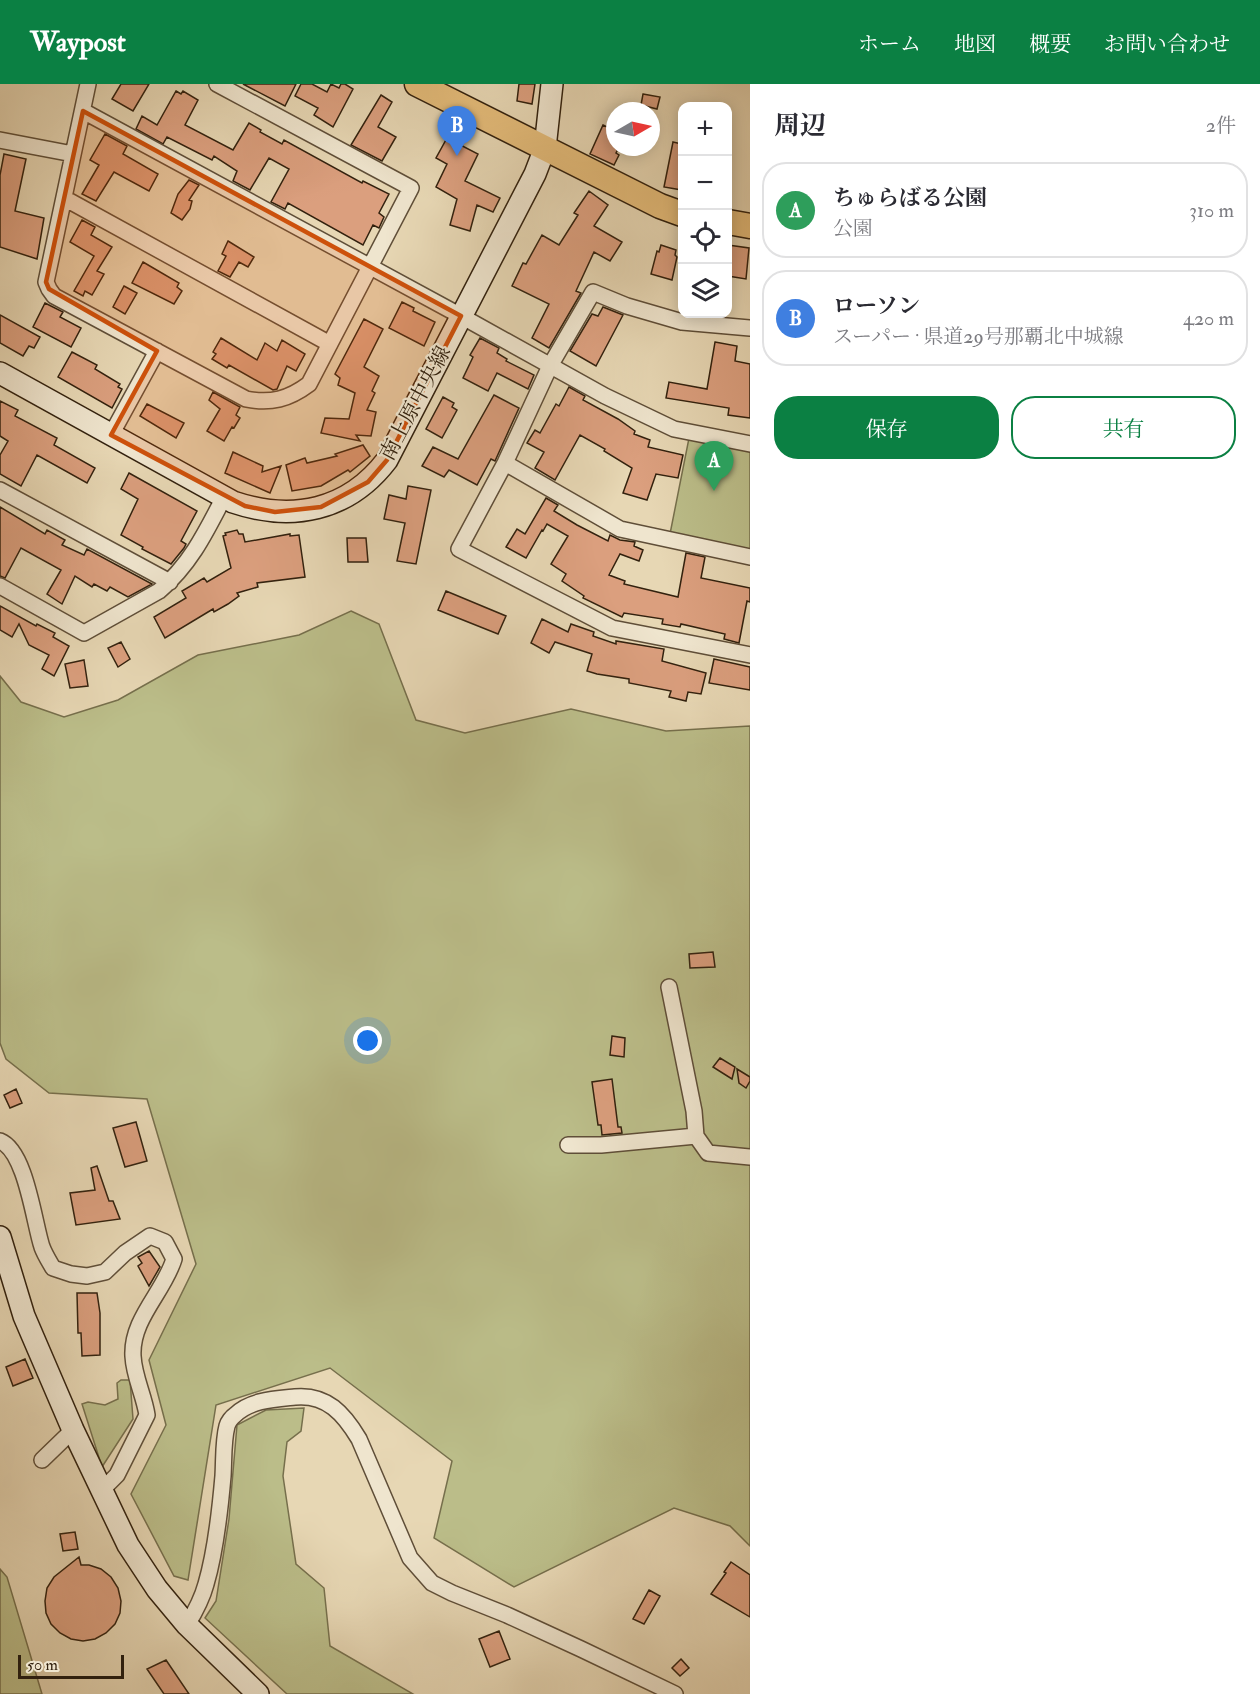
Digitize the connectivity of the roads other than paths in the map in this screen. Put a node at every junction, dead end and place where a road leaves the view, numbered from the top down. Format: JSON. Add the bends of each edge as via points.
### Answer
{"nodes":[{"id":1,"x":88,"y":84,"type":"edge"},
{"id":2,"x":217,"y":84,"type":"edge"},
{"id":3,"x":417,"y":84,"type":"edge"},
{"id":4,"x":552,"y":84,"type":"edge"},
{"id":5,"x":83,"y":111,"type":"junction"},
{"id":6,"x":0,"y":140,"type":"edge"},
{"id":7,"x":545,"y":148,"type":"junction"},
{"id":8,"x":73,"y":154,"type":"junction"},
{"id":9,"x":64,"y":198,"type":"junction"},
{"id":10,"x":678,"y":213,"type":"edge"},
{"id":11,"x":732,"y":223,"type":"edge"},
{"id":12,"x":750,"y":226,"type":"edge"},
{"id":13,"x":370,"y":267,"type":"junction"},
{"id":14,"x":461,"y":316,"type":"junction"},
{"id":15,"x":750,"y":328,"type":"edge"},
{"id":16,"x":330,"y":344,"type":"junction"},
{"id":17,"x":156,"y":351,"type":"junction"},
{"id":18,"x":550,"y":366,"type":"junction"},
{"id":19,"x":0,"y":373,"type":"edge"},
{"id":20,"x":111,"y":435,"type":"junction"},
{"id":21,"x":750,"y":444,"type":"edge"},
{"id":22,"x":505,"y":463,"type":"junction"},
{"id":23,"x":0,"y":490,"type":"edge"},
{"id":24,"x":224,"y":497,"type":"junction"},
{"id":25,"x":750,"y":557,"type":"edge"},
{"id":26,"x":170,"y":582,"type":"junction"},
{"id":27,"x":0,"y":586,"type":"edge"},
{"id":28,"x":750,"y":655,"type":"edge"},
{"id":29,"x":669,"y":987,"type":"dead end"},
{"id":30,"x":696,"y":1136,"type":"junction"},
{"id":31,"x":0,"y":1141,"type":"edge"},
{"id":32,"x":568,"y":1144,"type":"dead end"},
{"id":33,"x":750,"y":1157,"type":"edge"},
{"id":34,"x":0,"y":1237,"type":"edge"},
{"id":35,"x":73,"y":1430,"type":"junction"},
{"id":36,"x":42,"y":1460,"type":"dead end"},
{"id":37,"x":102,"y":1490,"type":"junction"},
{"id":38,"x":187,"y":1625,"type":"junction"},
{"id":39,"x":258,"y":1694,"type":"edge"},
{"id":40,"x":675,"y":1694,"type":"edge"}],
"edges":[{"from":1,"to":5,"type":"street"},
{"from":2,"to":13,"type":"street","via":[[411,188]]},
{"from":3,"to":7,"type":"main road"},
{"from":4,"to":7,"type":"street","name":"南上原中央線"},
{"from":5,"to":8,"type":"street"},
{"from":5,"to":13,"type":"street"},
{"from":6,"to":8,"type":"street"},
{"from":7,"to":10,"type":"main road"},
{"from":7,"to":14,"type":"street","name":"南上原中央線"},
{"from":8,"to":9,"type":"street"},
{"from":9,"to":16,"type":"street"},
{"from":9,"to":17,"type":"street","via":[[46,282],[49,289],[54,296]]},
{"from":11,"to":12,"type":"main road"},
{"from":13,"to":14,"type":"street"},
{"from":13,"to":16,"type":"street"},
{"from":14,"to":18,"type":"street"},
{"from":14,"to":24,"type":"street","name":"南上原中央線","via":[[387,460],[368,482],[331,504],[297,512],[255,509]]},
{"from":15,"to":18,"type":"street","via":[[682,322],[593,292]]},
{"from":16,"to":17,"type":"street","via":[[309,384],[296,394],[270,402],[246,399]]},
{"from":17,"to":20,"type":"street"},
{"from":18,"to":21,"type":"street","via":[[674,429]]},
{"from":18,"to":22,"type":"street"},
{"from":19,"to":20,"type":"street","name":"南上原中央線"},
{"from":20,"to":24,"type":"street","name":"南上原中央線"},
{"from":22,"to":25,"type":"street","via":[[620,528]]},
{"from":22,"to":28,"type":"street","via":[[459,549],[612,628]]},
{"from":23,"to":26,"type":"street"},
{"from":24,"to":26,"type":"street","via":[[200,544]]},
{"from":26,"to":27,"type":"street","via":[[84,633]]},
{"from":29,"to":30,"type":"street"},
{"from":30,"to":32,"type":"street","via":[[601,1145]]},
{"from":30,"to":33,"type":"street","via":[[708,1153]]},
{"from":31,"to":37,"type":"street","via":[[5,1142],[22,1171],[42,1245],[53,1268],[87,1276],[105,1272],[150,1236],[165,1242],[174,1259],[135,1336],[132,1355],[147,1415],[117,1475]]},
{"from":34,"to":35,"type":"street","via":[[24,1316]]},
{"from":35,"to":36,"type":"street"},
{"from":35,"to":37,"type":"street"},
{"from":37,"to":38,"type":"street","via":[[128,1545]]},
{"from":38,"to":39,"type":"street"},
{"from":38,"to":40,"type":"street","via":[[207,1583],[227,1425],[247,1406],[309,1397],[342,1412],[350,1423],[410,1558],[432,1583]]}]}
